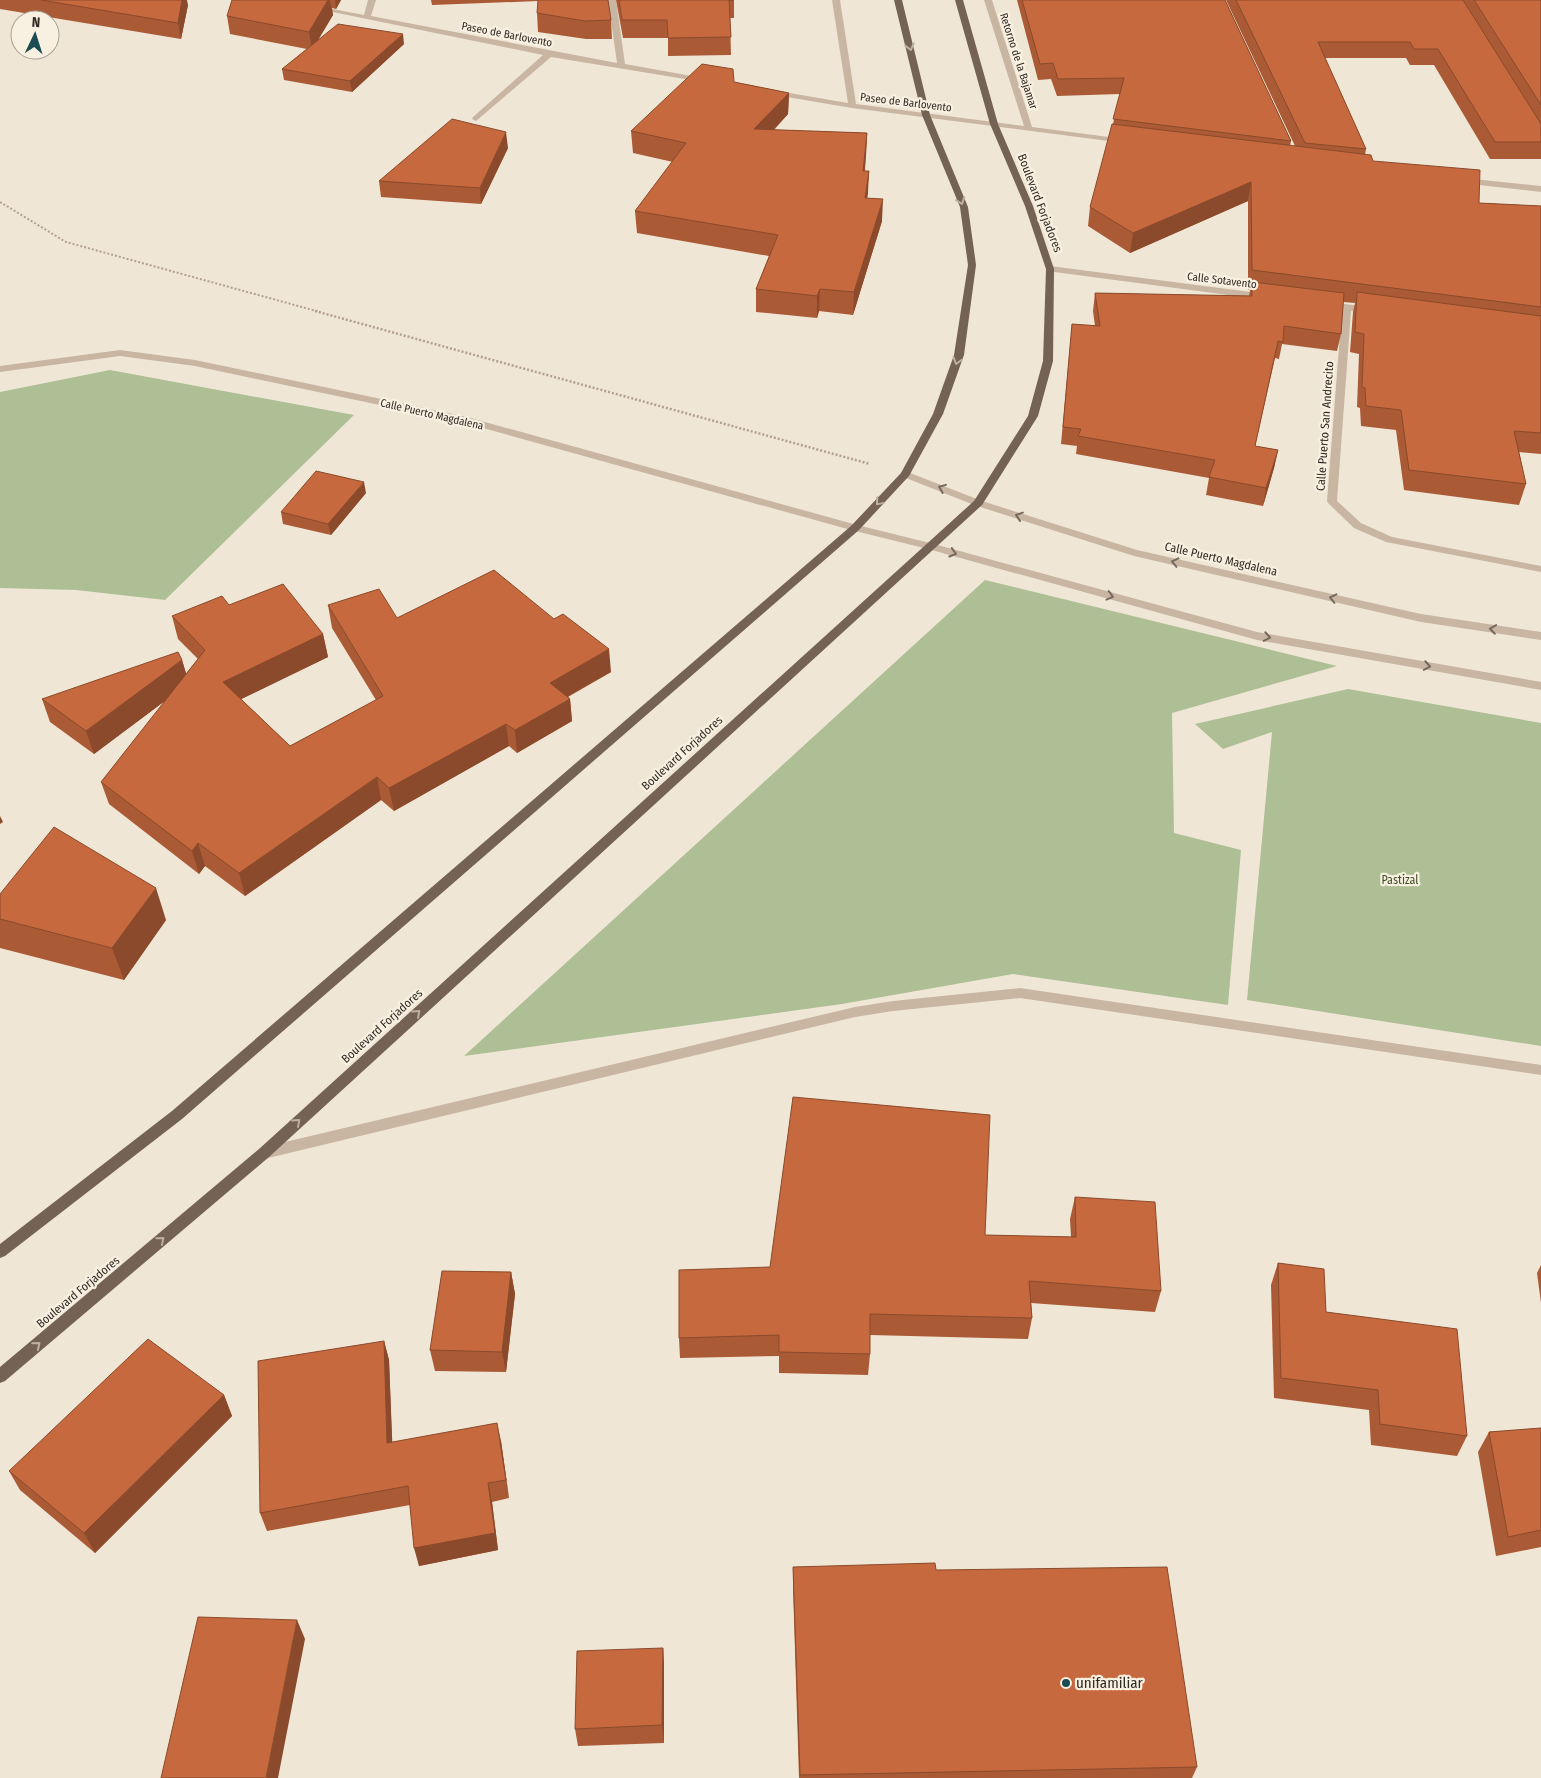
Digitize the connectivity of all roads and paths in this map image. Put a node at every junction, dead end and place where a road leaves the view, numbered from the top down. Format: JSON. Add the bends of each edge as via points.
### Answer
{"nodes":[{"id":1,"x":372,"y":0,"type":"edge"},
{"id":2,"x":612,"y":0,"type":"edge"},
{"id":3,"x":836,"y":0,"type":"edge"},
{"id":4,"x":898,"y":0,"type":"edge"},
{"id":5,"x":959,"y":0,"type":"edge"},
{"id":6,"x":988,"y":0,"type":"edge"},
{"id":7,"x":311,"y":7,"type":"edge"},
{"id":8,"x":367,"y":18,"type":"junction"},
{"id":9,"x":549,"y":54,"type":"junction"},
{"id":10,"x":621,"y":65,"type":"junction"},
{"id":11,"x":708,"y":80,"type":"edge"},
{"id":12,"x":765,"y":91,"type":"edge"},
{"id":13,"x":852,"y":106,"type":"junction"},
{"id":14,"x":926,"y":116,"type":"junction"},
{"id":15,"x":476,"y":119,"type":"dead end"},
{"id":16,"x":994,"y":124,"type":"junction"},
{"id":17,"x":1029,"y":129,"type":"junction"},
{"id":18,"x":1134,"y":142,"type":"edge"},
{"id":19,"x":1453,"y":179,"type":"edge"},
{"id":20,"x":1541,"y":189,"type":"edge"},
{"id":21,"x":0,"y":202,"type":"edge"},
{"id":22,"x":1050,"y":269,"type":"junction"},
{"id":23,"x":1278,"y":298,"type":"edge"},
{"id":24,"x":1317,"y":304,"type":"edge"},
{"id":25,"x":1347,"y":308,"type":"junction"},
{"id":26,"x":1376,"y":311,"type":"edge"},
{"id":27,"x":0,"y":369,"type":"edge"},
{"id":28,"x":905,"y":474,"type":"junction"},
{"id":29,"x":978,"y":502,"type":"junction"},
{"id":30,"x":855,"y":528,"type":"junction"},
{"id":31,"x":930,"y":546,"type":"junction"},
{"id":32,"x":1541,"y":569,"type":"edge"},
{"id":33,"x":1541,"y":636,"type":"edge"},
{"id":34,"x":1541,"y":686,"type":"edge"},
{"id":35,"x":1541,"y":1070,"type":"edge"},
{"id":36,"x":264,"y":1153,"type":"junction"},
{"id":37,"x":0,"y":1252,"type":"edge"},
{"id":38,"x":0,"y":1376,"type":"edge"}],
"edges":[{"from":1,"to":8,"type":"street"},
{"from":2,"to":10,"type":"street"},
{"from":3,"to":13,"type":"street"},
{"from":4,"to":14,"type":"main road","one_way":true},
{"from":5,"to":16,"type":"main road","name":"Boulevard Forjadores"},
{"from":6,"to":17,"type":"street","name":"Retorno de la Bajamar"},
{"from":7,"to":8,"type":"street","name":"Paseo de Barlovento"},
{"from":8,"to":9,"type":"street","name":"Paseo de Barlovento"},
{"from":9,"to":10,"type":"street","name":"Paseo de Barlovento"},
{"from":9,"to":15,"type":"street"},
{"from":10,"to":11,"type":"street","name":"Paseo de Barlovento"},
{"from":12,"to":13,"type":"street","name":"Paseo de Barlovento"},
{"from":13,"to":14,"type":"street","name":"Paseo de Barlovento"},
{"from":14,"to":16,"type":"street","name":"Paseo de Barlovento"},
{"from":14,"to":28,"type":"main road","one_way":true,"via":[[964,207],[972,265],[959,356],[938,414]]},
{"from":16,"to":17,"type":"street","name":"Paseo de Barlovento"},
{"from":16,"to":22,"type":"main road","name":"Boulevard Forjadores","via":[[1029,206]]},
{"from":17,"to":18,"type":"street","name":"Paseo de Barlovento"},
{"from":19,"to":20,"type":"street"},
{"from":21,"to":28,"type":"path","via":[[66,242]]},
{"from":22,"to":23,"type":"street","name":"Calle Sotavento"},
{"from":22,"to":29,"type":"main road","name":"Boulevard Forjadores","via":[[1048,361],[1033,416]]},
{"from":24,"to":25,"type":"street"},
{"from":25,"to":26,"type":"street"},
{"from":25,"to":32,"type":"street","name":"Calle Puerto San Andrecito","via":[[1332,501],[1346,519],[1367,532],[1390,540]]},
{"from":27,"to":30,"type":"street","name":"Calle Puerto Magdalena","via":[[120,353],[195,363],[467,420]]},
{"from":29,"to":28,"type":"street","name":"Calle Puerto Magdalena","one_way":true},
{"from":28,"to":30,"type":"main road","one_way":true},
{"from":29,"to":31,"type":"main road","name":"Boulevard Forjadores"},
{"from":33,"to":29,"type":"street","name":"Calle Puerto Magdalena","one_way":true,"via":[[1421,618],[1134,553]]},
{"from":30,"to":31,"type":"street","name":"Calle Puerto Magdalena"},
{"from":30,"to":37,"type":"main road","via":[[177,1115]]},
{"from":31,"to":34,"type":"street","name":"Calle Puerto Magdalena","one_way":true,"via":[[1258,636]]},
{"from":36,"to":31,"type":"main road","name":"Boulevard Forjadores","one_way":true},
{"from":35,"to":36,"type":"street","via":[[1020,993],[855,1012]]},
{"from":38,"to":36,"type":"main road","name":"Boulevard Forjadores","one_way":true}]}
